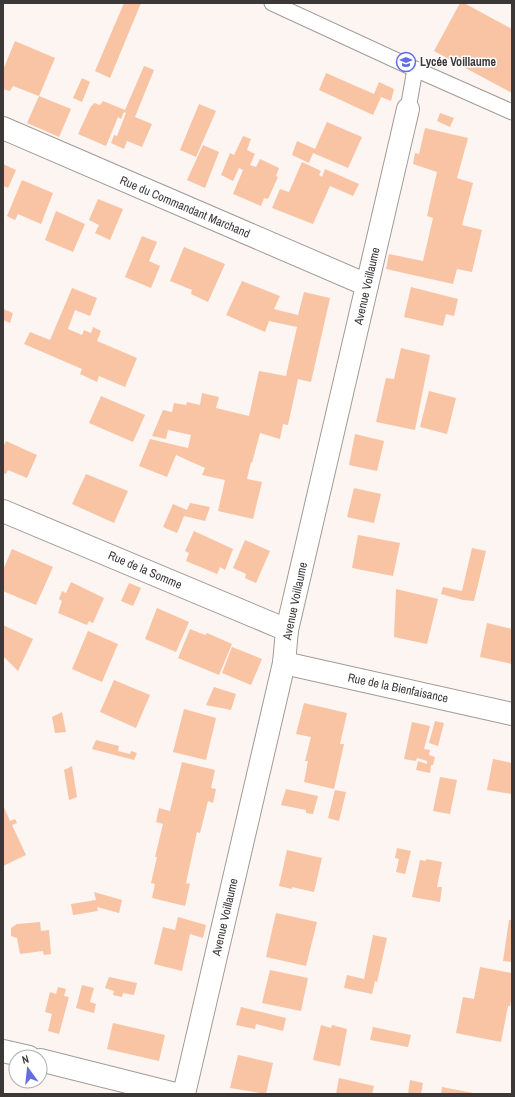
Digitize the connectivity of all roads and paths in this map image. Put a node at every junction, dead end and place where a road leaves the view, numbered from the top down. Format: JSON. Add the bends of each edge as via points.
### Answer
{"nodes":[{"id":1,"x":272,"y":3,"type":"edge"},
{"id":2,"x":415,"y":70,"type":"junction"},
{"id":3,"x":408,"y":109,"type":"joint"},
{"id":4,"x":512,"y":112,"type":"edge"},
{"id":5,"x":3,"y":128,"type":"edge"},
{"id":6,"x":367,"y":285,"type":"junction"},
{"id":7,"x":3,"y":511,"type":"edge"},
{"id":8,"x":287,"y":630,"type":"junction"},
{"id":9,"x":284,"y":663,"type":"junction"},
{"id":10,"x":512,"y":714,"type":"edge"},
{"id":11,"x":48,"y":1062,"type":"edge"},
{"id":12,"x":175,"y":1094,"type":"edge"},
{"id":13,"x":184,"y":1094,"type":"edge"}],
"edges":[{"from":1,"to":2,"type":"lane"},
{"from":2,"to":3,"type":"lane"},
{"from":2,"to":4,"type":"lane"},
{"from":3,"to":6,"type":"street","name":"Avenue Voillaume"},
{"from":5,"to":6,"type":"street","name":"Rue du Commandant Marchand"},
{"from":6,"to":8,"type":"street","name":"Avenue Voillaume"},
{"from":7,"to":8,"type":"street","name":"Rue de la Somme"},
{"from":8,"to":9,"type":"street","name":"Avenue Voillaume"},
{"from":9,"to":10,"type":"street","name":"Rue de la Bienfaisance"},
{"from":9,"to":13,"type":"street","name":"Avenue Voillaume"},
{"from":11,"to":12,"type":"street"}]}
